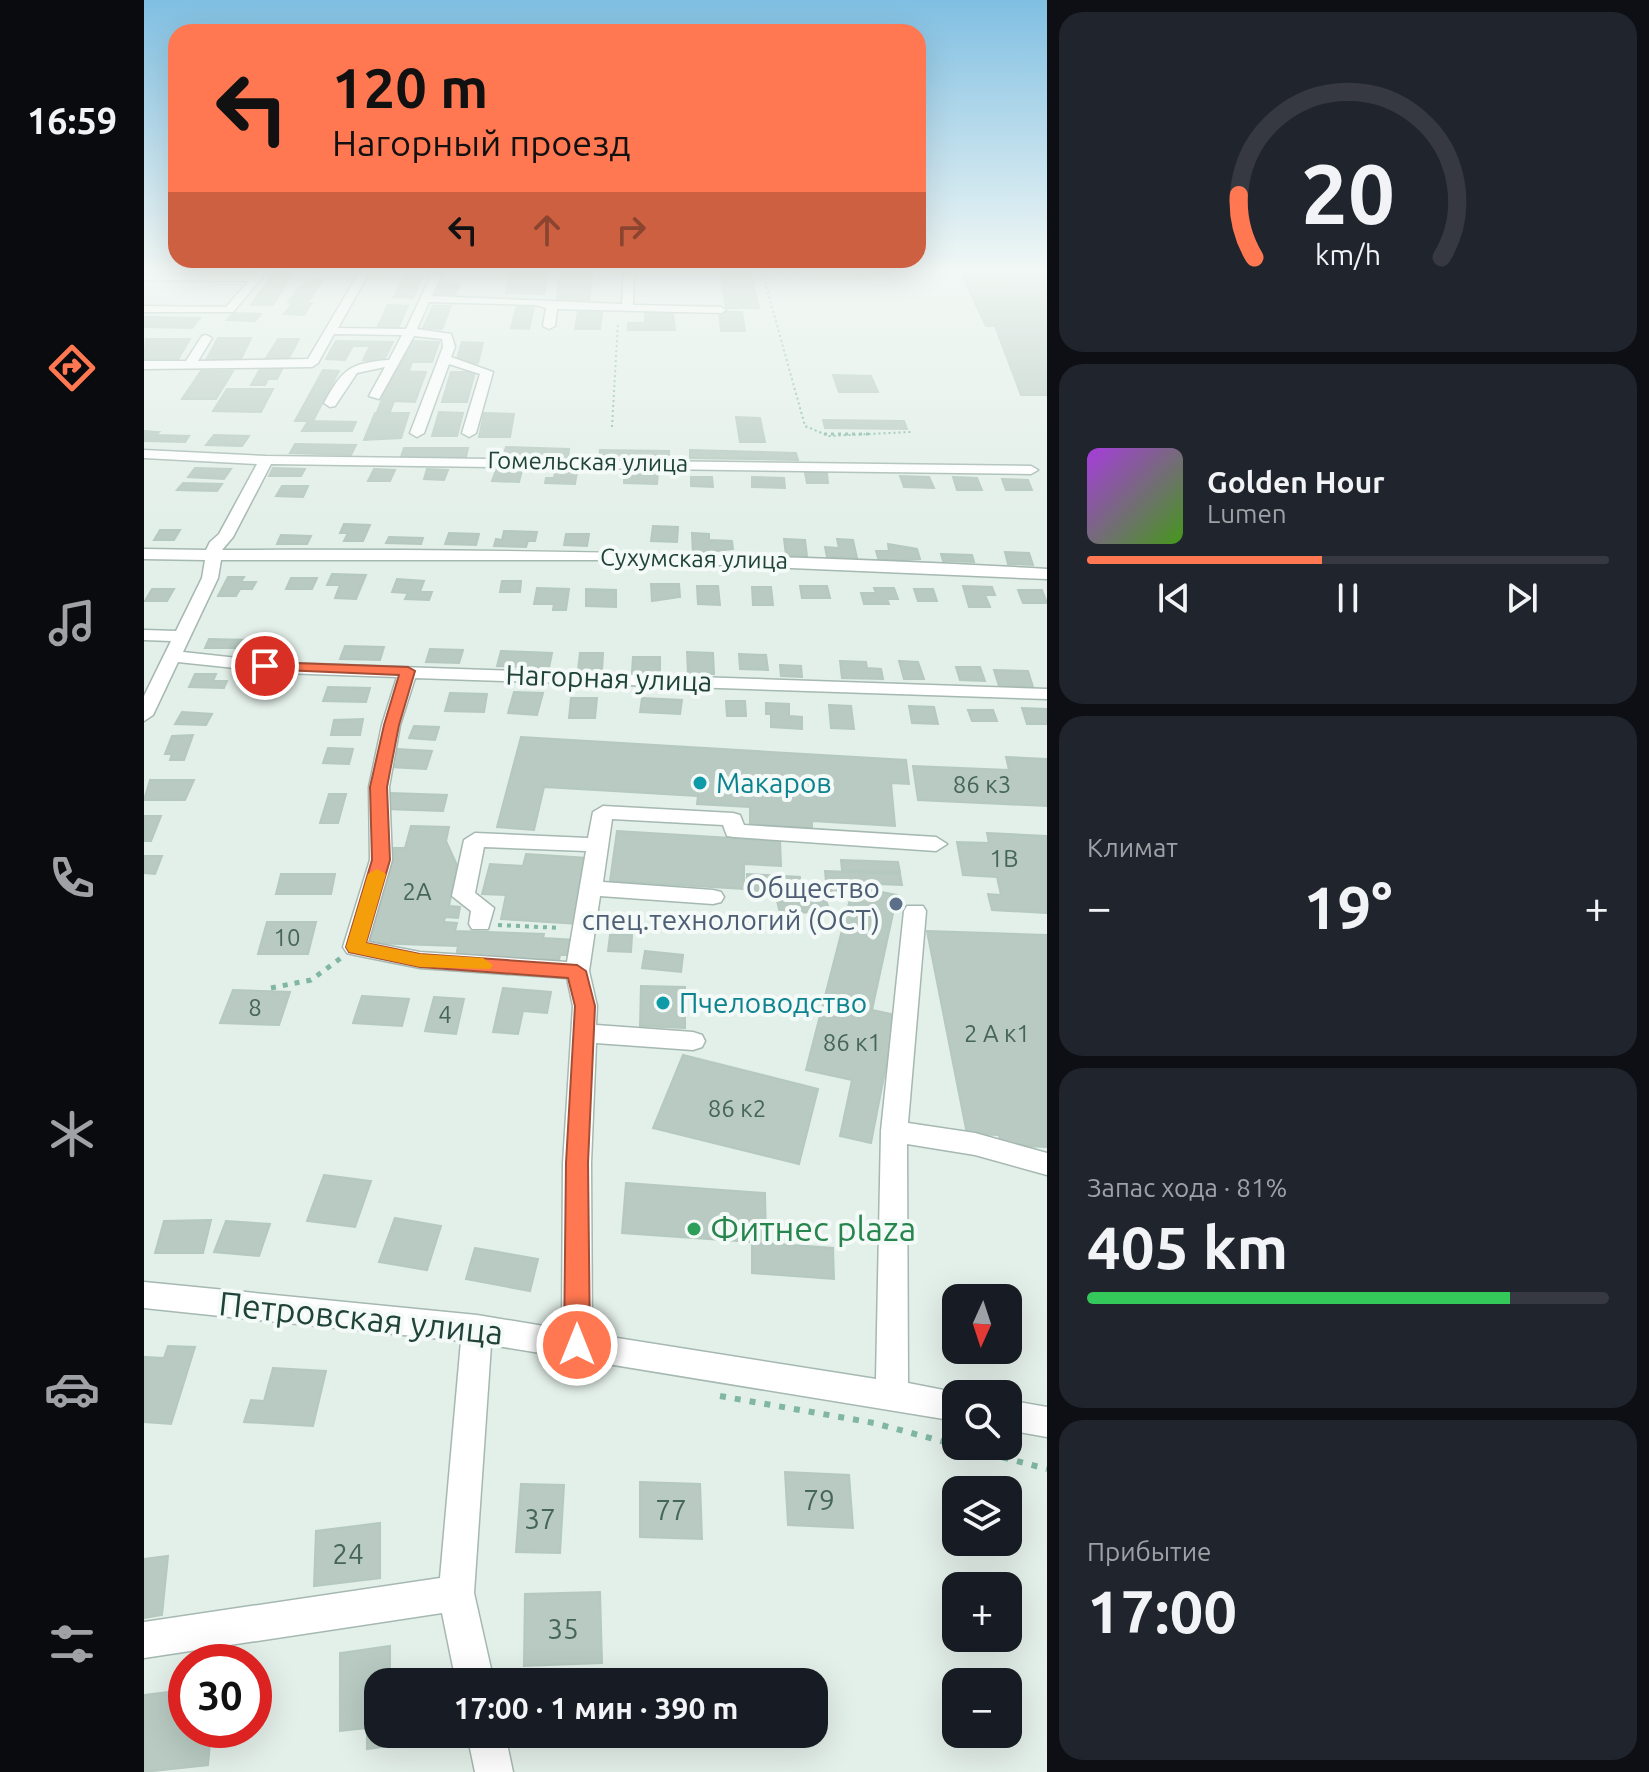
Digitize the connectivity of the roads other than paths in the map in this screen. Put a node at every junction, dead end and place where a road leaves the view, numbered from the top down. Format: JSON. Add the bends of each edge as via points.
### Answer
{"nodes":[{"id":1,"x":197,"y":354,"type":"edge"},
{"id":2,"x":317,"y":354,"type":"edge"},
{"id":3,"x":397,"y":354,"type":"edge"},
{"id":4,"x":447,"y":354,"type":"edge"},
{"id":5,"x":445,"y":359,"type":"junction"},
{"id":6,"x":312,"y":363,"type":"junction"},
{"id":7,"x":391,"y":363,"type":"junction"},
{"id":8,"x":328,"y":364,"type":"dead end"},
{"id":9,"x":144,"y":365,"type":"edge"},
{"id":10,"x":190,"y":365,"type":"junction"},
{"id":11,"x":344,"y":365,"type":"dead end"},
{"id":12,"x":360,"y":365,"type":"junction"},
{"id":13,"x":375,"y":396,"type":"dead end"},
{"id":14,"x":330,"y":403,"type":"dead end"},
{"id":15,"x":417,"y":433,"type":"dead end"},
{"id":16,"x":469,"y":433,"type":"dead end"},
{"id":17,"x":144,"y":454,"type":"edge"},
{"id":18,"x":266,"y":460,"type":"junction"},
{"id":19,"x":1031,"y":470,"type":"dead end"},
{"id":20,"x":144,"y":554,"type":"edge"},
{"id":21,"x":213,"y":556,"type":"junction"},
{"id":22,"x":1047,"y":574,"type":"edge"},
{"id":23,"x":144,"y":635,"type":"edge"},
{"id":24,"x":181,"y":636,"type":"junction"},
{"id":25,"x":172,"y":656,"type":"junction"},
{"id":26,"x":408,"y":671,"type":"junction"},
{"id":27,"x":1047,"y":694,"type":"edge"},
{"id":28,"x":144,"y":715,"type":"edge"},
{"id":29,"x":936,"y":844,"type":"dead end"},
{"id":30,"x":597,"y":845,"type":"junction"},
{"id":31,"x":590,"y":888,"type":"junction"},
{"id":32,"x":713,"y":897,"type":"dead end"},
{"id":33,"x":915,"y":911,"type":"dead end"},
{"id":34,"x":480,"y":924,"type":"road end"},
{"id":35,"x":577,"y":971,"type":"junction"},
{"id":36,"x":584,"y":1033,"type":"junction"},
{"id":37,"x":693,"y":1041,"type":"dead end"},
{"id":38,"x":894,"y":1131,"type":"junction"},
{"id":39,"x":1047,"y":1164,"type":"edge"},
{"id":40,"x":144,"y":1295,"type":"edge"},
{"id":41,"x":477,"y":1329,"type":"junction"},
{"id":42,"x":577,"y":1345,"type":"junction"},
{"id":43,"x":892,"y":1396,"type":"junction"},
{"id":44,"x":942,"y":1404,"type":"edge"},
{"id":45,"x":1022,"y":1418,"type":"edge"},
{"id":46,"x":1047,"y":1422,"type":"edge"},
{"id":47,"x":456,"y":1593,"type":"junction"},
{"id":48,"x":144,"y":1640,"type":"edge"},
{"id":49,"x":472,"y":1668,"type":"edge"}],
"edges":[{"from":1,"to":10,"type":"street"},
{"from":2,"to":6,"type":"street"},
{"from":3,"to":7,"type":"street"},
{"from":4,"to":5,"type":"street"},
{"from":5,"to":15,"type":"street"},
{"from":5,"to":16,"type":"street","via":[[487,372]]},
{"from":6,"to":8,"type":"street"},
{"from":6,"to":10,"type":"street"},
{"from":7,"to":12,"type":"street"},
{"from":7,"to":13,"type":"street"},
{"from":9,"to":10,"type":"street"},
{"from":11,"to":12,"type":"street"},
{"from":12,"to":14,"type":"street","via":[[349,370]]},
{"from":17,"to":18,"type":"street","name":"Гомельская улица"},
{"from":18,"to":19,"type":"street","name":"Гомельская улица"},
{"from":18,"to":21,"type":"street"},
{"from":20,"to":21,"type":"street","name":"Сухумская улица"},
{"from":21,"to":22,"type":"street","name":"Сухумская улица"},
{"from":21,"to":24,"type":"street","via":[[210,578]]},
{"from":23,"to":24,"type":"street"},
{"from":24,"to":25,"type":"street"},
{"from":25,"to":26,"type":"street","name":"Нагорная улица","via":[[283,668]]},
{"from":25,"to":28,"type":"street"},
{"from":26,"to":27,"type":"street","name":"Нагорная улица"},
{"from":26,"to":35,"type":"street","via":[[379,787],[381,860],[355,947],[420,960]]},
{"from":29,"to":30,"type":"street","via":[[734,831],[733,819],[603,812]]},
{"from":30,"to":31,"type":"street"},
{"from":30,"to":34,"type":"street","via":[[475,840],[463,896],[483,908]]},
{"from":31,"to":32,"type":"street"},
{"from":31,"to":35,"type":"street"},
{"from":33,"to":38,"type":"street"},
{"from":35,"to":36,"type":"street","via":[[585,1006]]},
{"from":36,"to":37,"type":"street"},
{"from":36,"to":42,"type":"street","via":[[577,1163]]},
{"from":38,"to":39,"type":"street","via":[[975,1144]]},
{"from":38,"to":43,"type":"street"},
{"from":40,"to":41,"type":"street","name":"Петровская улица"},
{"from":41,"to":42,"type":"street","name":"Петровская улица"},
{"from":41,"to":47,"type":"street"},
{"from":42,"to":43,"type":"street","name":"Петровская улица"},
{"from":43,"to":44,"type":"street","name":"Петровская улица"},
{"from":45,"to":46,"type":"street"},
{"from":47,"to":48,"type":"street"},
{"from":47,"to":49,"type":"street"}]}
